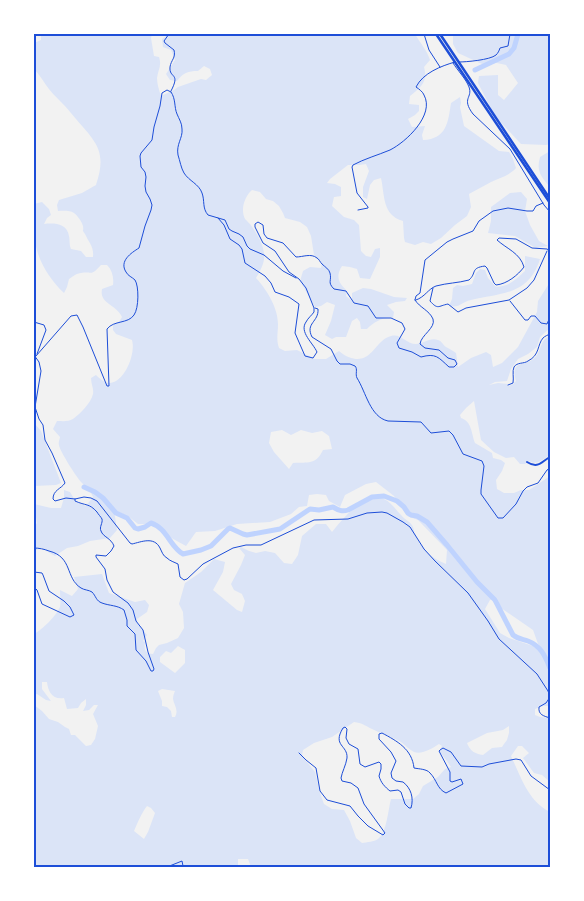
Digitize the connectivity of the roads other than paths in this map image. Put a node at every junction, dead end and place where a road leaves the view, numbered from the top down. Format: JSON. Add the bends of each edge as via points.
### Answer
{"nodes":[{"id":1,"x":169,"y":34,"type":"edge"},
{"id":2,"x":424,"y":34,"type":"edge"},
{"id":3,"x":438,"y":34,"type":"edge"},
{"id":4,"x":510,"y":34,"type":"edge"},
{"id":5,"x":453,"y":62,"type":"junction"},
{"id":6,"x":440,"y":67,"type":"junction"},
{"id":7,"x":171,"y":92,"type":"junction"},
{"id":8,"x":480,"y":97,"type":"junction"},
{"id":9,"x":550,"y":197,"type":"edge"},
{"id":10,"x":544,"y":201,"type":"junction"},
{"id":11,"x":550,"y":203,"type":"edge"},
{"id":12,"x":358,"y":210,"type":"dead end"},
{"id":13,"x":550,"y":212,"type":"edge"},
{"id":14,"x":218,"y":218,"type":"junction"},
{"id":15,"x":549,"y":251,"type":"edge"},
{"id":16,"x":299,"y":279,"type":"junction"},
{"id":17,"x":433,"y":288,"type":"junction"},
{"id":18,"x":415,"y":300,"type":"junction"},
{"id":19,"x":509,"y":300,"type":"junction"},
{"id":20,"x":314,"y":308,"type":"junction"},
{"id":21,"x":550,"y":318,"type":"edge"},
{"id":22,"x":34,"y":322,"type":"edge"},
{"id":23,"x":550,"y":334,"type":"edge"},
{"id":24,"x":34,"y":354,"type":"edge"},
{"id":25,"x":36,"y":357,"type":"junction"},
{"id":26,"x":508,"y":386,"type":"dead end"},
{"id":27,"x":550,"y":457,"type":"edge"},
{"id":28,"x":527,"y":462,"type":"dead end"},
{"id":29,"x":550,"y":468,"type":"edge"},
{"id":30,"x":75,"y":499,"type":"junction"},
{"id":31,"x":34,"y":548,"type":"edge"},
{"id":32,"x":34,"y":572,"type":"edge"},
{"id":33,"x":34,"y":587,"type":"edge"},
{"id":34,"x":550,"y":718,"type":"edge"},
{"id":35,"x":299,"y":753,"type":"dead end"},
{"id":36,"x":550,"y":790,"type":"edge"},
{"id":37,"x":167,"y":867,"type":"edge"},
{"id":38,"x":182,"y":867,"type":"edge"}],
"edges":[{"from":1,"to":7,"type":"street","via":[[164,41],[174,50],[170,66],[176,78]]},
{"from":2,"to":6,"type":"street"},
{"from":3,"to":8,"type":"highway"},
{"from":4,"to":5,"type":"street","via":[[508,46],[500,48],[493,57]]},
{"from":5,"to":6,"type":"street"},
{"from":5,"to":10,"type":"street","via":[[469,86],[468,107],[510,149]]},
{"from":6,"to":12,"type":"street","via":[[424,77],[416,87],[425,96],[427,104],[424,116],[412,134],[396,147],[352,167],[357,193],[368,207]]},
{"from":7,"to":14,"type":"street","via":[[182,123],[178,153],[184,174],[200,187],[206,213]]},
{"from":7,"to":25,"type":"street","via":[[162,93],[152,140],[139,160],[152,205],[139,248],[128,256],[124,266],[137,287],[134,315],[107,329],[109,386],[77,315],[71,316]]},
{"from":8,"to":9,"type":"highway"},
{"from":8,"to":11,"type":"highway"},
{"from":9,"to":10,"type":"street"},
{"from":10,"to":13,"type":"street"},
{"from":10,"to":18,"type":"street","via":[[533,211],[508,208],[493,211],[480,221],[473,232],[447,242],[425,260],[420,293]]},
{"from":14,"to":16,"type":"street","via":[[243,237],[250,250],[264,255]]},
{"from":14,"to":20,"type":"street","via":[[230,240],[239,245],[245,263],[265,276],[275,292],[299,304],[295,333],[305,356],[313,358],[317,352],[304,326]]},
{"from":15,"to":17,"type":"street","via":[[532,248],[516,239],[499,238],[500,243],[518,255],[524,267],[508,281],[496,285],[485,266],[474,270],[469,280]]},
{"from":15,"to":19,"type":"street","via":[[530,286]]},
{"from":16,"to":18,"type":"street","via":[[289,272],[275,251],[263,243],[255,224],[263,224],[267,238],[285,244],[296,257],[307,255],[317,258],[330,271],[330,283],[334,289],[346,292],[354,303],[368,306],[376,318],[402,322],[405,329],[397,343],[399,348],[420,357],[434,355],[449,367],[454,367],[457,362],[439,350],[420,344],[433,322],[426,309]]},
{"from":16,"to":20,"type":"street"},
{"from":17,"to":18,"type":"street"},
{"from":17,"to":19,"type":"street","via":[[430,301],[434,306],[448,304],[458,312]]},
{"from":19,"to":21,"type":"street","via":[[525,320],[535,316],[547,324]]},
{"from":20,"to":29,"type":"street","via":[[318,313],[310,334],[331,349],[340,364],[355,366],[356,376],[380,417],[388,421],[421,422],[431,433],[449,431],[463,454],[482,462],[481,494],[498,518],[503,518],[523,491],[538,483]]},
{"from":22,"to":25,"type":"street","via":[[44,325],[46,330]]},
{"from":23,"to":26,"type":"street","via":[[543,338],[530,360],[514,366],[514,380]]},
{"from":24,"to":25,"type":"street"},
{"from":25,"to":30,"type":"street","via":[[41,371],[35,407],[45,440],[65,483],[55,491],[53,499]]},
{"from":27,"to":28,"type":"street","via":[[537,465]]},
{"from":30,"to":31,"type":"street","via":[[92,506],[101,517],[101,531],[114,546],[106,556],[96,557],[105,569],[113,592],[128,603],[143,630],[153,671],[136,650],[135,634],[127,626],[124,610],[98,601],[91,591],[80,588],[60,555]]},
{"from":30,"to":34,"type":"street","via":[[84,496],[97,501],[130,543],[145,540],[159,545],[166,558],[178,564],[180,577],[184,580],[203,564],[233,548],[261,545],[314,520],[348,519],[377,512],[393,515],[410,527],[428,553],[468,592],[499,639],[537,674],[550,696],[539,711]]},
{"from":32,"to":33,"type":"street","via":[[43,574],[49,591],[64,601],[74,615],[70,617],[42,604]]},
{"from":35,"to":36,"type":"street","via":[[316,768],[320,791],[327,800],[350,806],[368,826],[382,835],[385,833],[364,804],[358,788],[342,781],[347,756],[339,739],[345,727],[349,744],[358,749],[360,764],[365,767],[379,762],[380,780],[390,791],[402,792],[409,808],[412,805],[409,788],[404,782],[392,778],[396,761],[379,739],[382,733],[412,756],[414,768],[430,773],[442,792],[464,784],[461,779],[450,781],[450,772],[439,751],[443,748],[461,766],[482,767],[521,760],[531,776]]},
{"from":37,"to":38,"type":"street","via":[[182,861]]}]}
